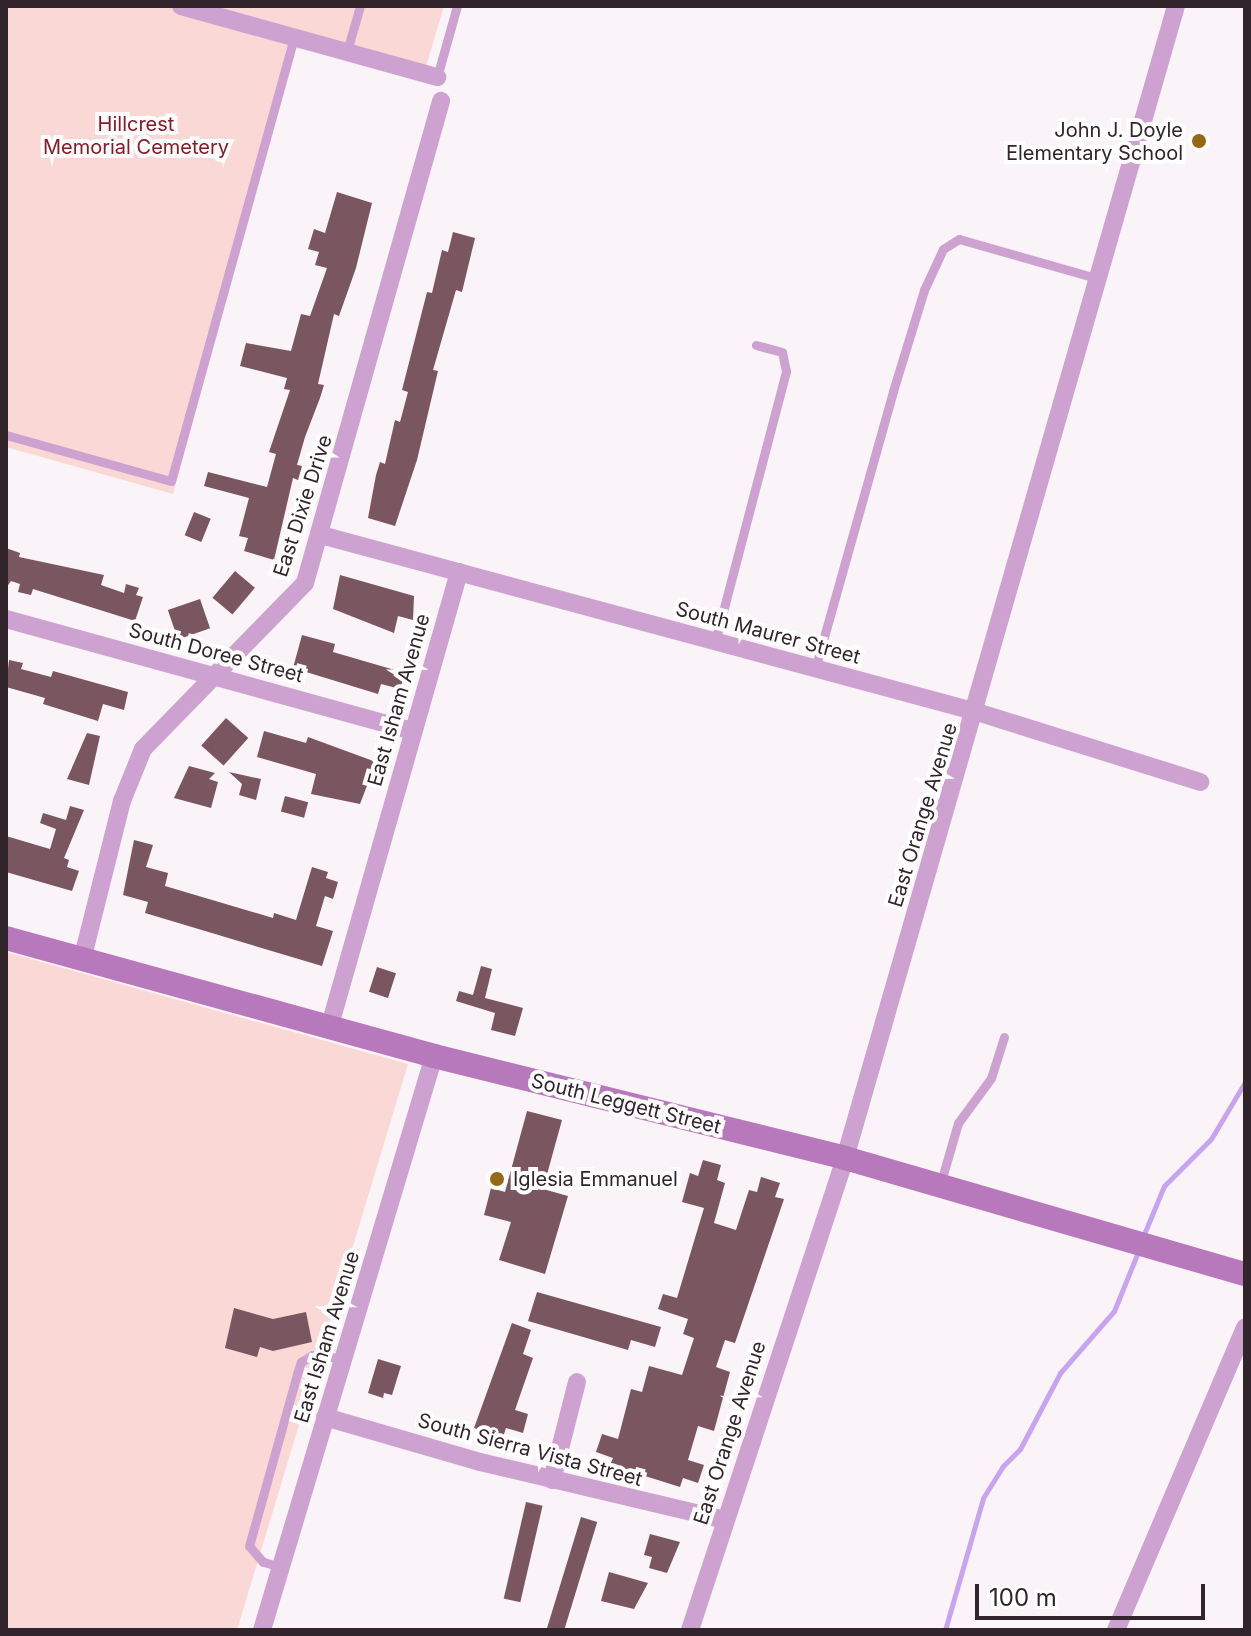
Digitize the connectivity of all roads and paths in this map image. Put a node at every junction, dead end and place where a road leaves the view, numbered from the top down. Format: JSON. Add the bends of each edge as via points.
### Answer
{"nodes":[{"id":1,"x":181,"y":6,"type":"edge"},
{"id":2,"x":360,"y":6,"type":"edge"},
{"id":3,"x":457,"y":6,"type":"edge"},
{"id":4,"x":1176,"y":6,"type":"edge"},
{"id":5,"x":223,"y":11,"type":"edge"},
{"id":6,"x":294,"y":36,"type":"junction"},
{"id":7,"x":347,"y":51,"type":"junction"},
{"id":8,"x":437,"y":77,"type":"joint"},
{"id":9,"x":441,"y":101,"type":"dead end"},
{"id":10,"x":1099,"y":279,"type":"junction"},
{"id":11,"x":756,"y":345,"type":"dead end"},
{"id":12,"x":6,"y":435,"type":"edge"},
{"id":13,"x":321,"y":535,"type":"junction"},
{"id":14,"x":459,"y":572,"type":"junction"},
{"id":15,"x":6,"y":619,"type":"edge"},
{"id":16,"x":715,"y":642,"type":"junction"},
{"id":17,"x":815,"y":669,"type":"junction"},
{"id":18,"x":217,"y":675,"type":"junction"},
{"id":19,"x":977,"y":712,"type":"junction"},
{"id":20,"x":413,"y":731,"type":"junction"},
{"id":21,"x":1200,"y":782,"type":"dead end"},
{"id":22,"x":6,"y":938,"type":"edge"},
{"id":23,"x":82,"y":960,"type":"junction"},
{"id":24,"x":330,"y":1025,"type":"junction"},
{"id":25,"x":1004,"y":1037,"type":"dead end"},
{"id":26,"x":434,"y":1056,"type":"junction"},
{"id":27,"x":845,"y":1158,"type":"junction"},
{"id":28,"x":940,"y":1185,"type":"junction"},
{"id":29,"x":1245,"y":1274,"type":"edge"},
{"id":30,"x":1245,"y":1327,"type":"edge"},
{"id":31,"x":343,"y":1358,"type":"junction"},
{"id":32,"x":577,"y":1382,"type":"dead end"},
{"id":33,"x":325,"y":1417,"type":"junction"},
{"id":34,"x":552,"y":1480,"type":"junction"},
{"id":35,"x":725,"y":1520,"type":"junction"},
{"id":36,"x":281,"y":1567,"type":"junction"},
{"id":37,"x":262,"y":1630,"type":"edge"},
{"id":38,"x":690,"y":1630,"type":"edge"},
{"id":39,"x":1116,"y":1630,"type":"edge"}],
"edges":[{"from":1,"to":5,"type":"street"},
{"from":2,"to":7,"type":"lane"},
{"from":3,"to":8,"type":"lane"},
{"from":4,"to":10,"type":"street","name":"East Orange Avenue"},
{"from":5,"to":6,"type":"street"},
{"from":6,"to":7,"type":"street"},
{"from":6,"to":12,"type":"lane","via":[[171,481]]},
{"from":7,"to":8,"type":"street"},
{"from":9,"to":13,"type":"street","name":"East Dixie Drive"},
{"from":10,"to":17,"type":"lane","via":[[959,239],[943,249],[915,319]]},
{"from":10,"to":19,"type":"street","name":"East Orange Avenue"},
{"from":11,"to":16,"type":"lane","via":[[782,352],[786,371]]},
{"from":13,"to":14,"type":"street","name":"South Maurer Street"},
{"from":13,"to":18,"type":"street","name":"East Dixie Drive","via":[[305,583],[290,604]]},
{"from":14,"to":16,"type":"street","name":"South Maurer Street"},
{"from":14,"to":20,"type":"street","name":"East Isham Avenue"},
{"from":15,"to":18,"type":"street","name":"South Doree Street"},
{"from":16,"to":17,"type":"street","name":"South Maurer Street"},
{"from":17,"to":19,"type":"street","name":"South Maurer Street"},
{"from":18,"to":20,"type":"street","name":"South Doree Street"},
{"from":18,"to":23,"type":"street","name":"East Dixie Drive","via":[[163,726],[132,772]]},
{"from":19,"to":21,"type":"street","name":"South Maurer Street"},
{"from":19,"to":27,"type":"street","name":"East Orange Avenue"},
{"from":20,"to":24,"type":"street","name":"East Isham Avenue"},
{"from":22,"to":23,"type":"street","name":"South Leggett Street"},
{"from":23,"to":24,"type":"street","name":"South Leggett Street"},
{"from":24,"to":26,"type":"street","name":"South Leggett Street"},
{"from":25,"to":28,"type":"lane","via":[[991,1078],[958,1123]]},
{"from":26,"to":27,"type":"street","name":"South Leggett Street"},
{"from":26,"to":31,"type":"street","name":"East Isham Avenue"},
{"from":27,"to":28,"type":"street","name":"South Leggett Street"},
{"from":27,"to":35,"type":"street","name":"East Orange Avenue"},
{"from":28,"to":29,"type":"street","name":"South Leggett Street"},
{"from":30,"to":39,"type":"street"},
{"from":31,"to":33,"type":"street","name":"East Isham Avenue"},
{"from":31,"to":36,"type":"lane","via":[[312,1355],[301,1362],[293,1388],[249,1546],[263,1562]]},
{"from":32,"to":34,"type":"street"},
{"from":33,"to":34,"type":"street","name":"South Sierra Vista Street"},
{"from":33,"to":36,"type":"street","name":"East Isham Avenue"},
{"from":34,"to":35,"type":"street","name":"South Sierra Vista Street"},
{"from":35,"to":38,"type":"street","name":"East Orange Avenue"},
{"from":36,"to":37,"type":"street","name":"East Isham Avenue"}]}
